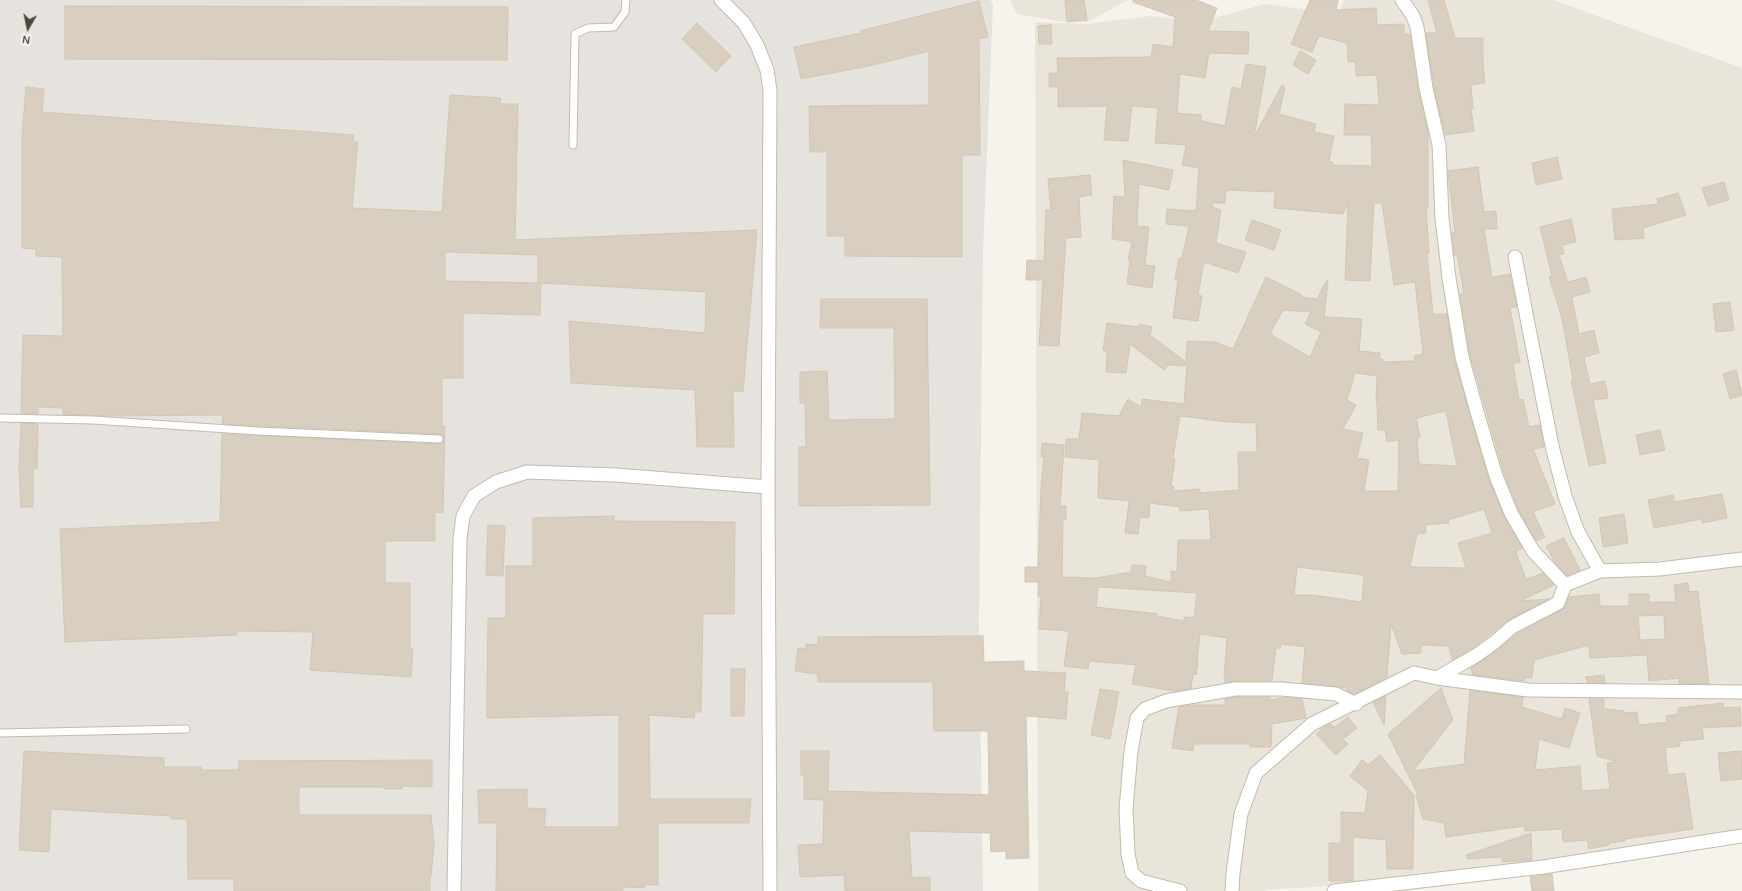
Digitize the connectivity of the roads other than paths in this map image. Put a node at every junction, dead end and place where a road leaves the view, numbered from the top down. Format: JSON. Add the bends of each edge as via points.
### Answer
{"nodes":[{"id":1,"x":626,"y":0,"type":"edge"},
{"id":2,"x":721,"y":0,"type":"edge"},
{"id":3,"x":1402,"y":0,"type":"edge"},
{"id":4,"x":573,"y":145,"type":"dead end"},
{"id":5,"x":1515,"y":257,"type":"dead end"},
{"id":6,"x":0,"y":418,"type":"edge"},
{"id":7,"x":439,"y":439,"type":"dead end"},
{"id":8,"x":768,"y":487,"type":"junction"},
{"id":9,"x":1742,"y":559,"type":"edge"},
{"id":10,"x":1600,"y":571,"type":"junction"},
{"id":11,"x":1566,"y":585,"type":"junction"},
{"id":12,"x":1438,"y":678,"type":"junction"},
{"id":13,"x":1742,"y":692,"type":"edge"},
{"id":14,"x":1356,"y":704,"type":"junction"},
{"id":15,"x":186,"y":730,"type":"dead end"},
{"id":16,"x":0,"y":733,"type":"edge"},
{"id":17,"x":1742,"y":836,"type":"edge"},
{"id":18,"x":454,"y":891,"type":"edge"},
{"id":19,"x":770,"y":891,"type":"edge"},
{"id":20,"x":1180,"y":891,"type":"edge"},
{"id":21,"x":1232,"y":891,"type":"edge"},
{"id":22,"x":1334,"y":891,"type":"edge"}],
"edges":[{"from":1,"to":4,"type":"lane","via":[[625,12],[614,27],[588,28],[575,34]]},
{"from":2,"to":8,"type":"street","via":[[744,23],[757,45],[767,70],[770,91]]},
{"from":3,"to":11,"type":"street","via":[[1417,27],[1426,88],[1439,145],[1442,218],[1449,278],[1462,357],[1477,412],[1496,476],[1511,513],[1533,551]]},
{"from":5,"to":10,"type":"street","via":[[1552,446],[1565,496],[1578,532]]},
{"from":6,"to":7,"type":"lane","via":[[93,420]]},
{"from":8,"to":18,"type":"street","via":[[616,475],[528,472],[496,482],[474,496],[463,516],[460,539]]},
{"from":8,"to":19,"type":"street"},
{"from":9,"to":10,"type":"street","via":[[1660,569]]},
{"from":10,"to":11,"type":"street"},
{"from":11,"to":12,"type":"street","via":[[1558,603],[1512,627],[1483,651]]},
{"from":12,"to":13,"type":"street","via":[[1528,690]]},
{"from":12,"to":14,"type":"street","via":[[1414,673]]},
{"from":14,"to":20,"type":"street","via":[[1336,694],[1282,688],[1235,689],[1166,701],[1145,709],[1137,718],[1131,751],[1126,809],[1128,854],[1132,873],[1141,881]]},
{"from":14,"to":21,"type":"street","via":[[1312,724],[1256,773],[1241,814]]},
{"from":15,"to":16,"type":"lane"},
{"from":17,"to":22,"type":"street","via":[[1543,866]]}]}
